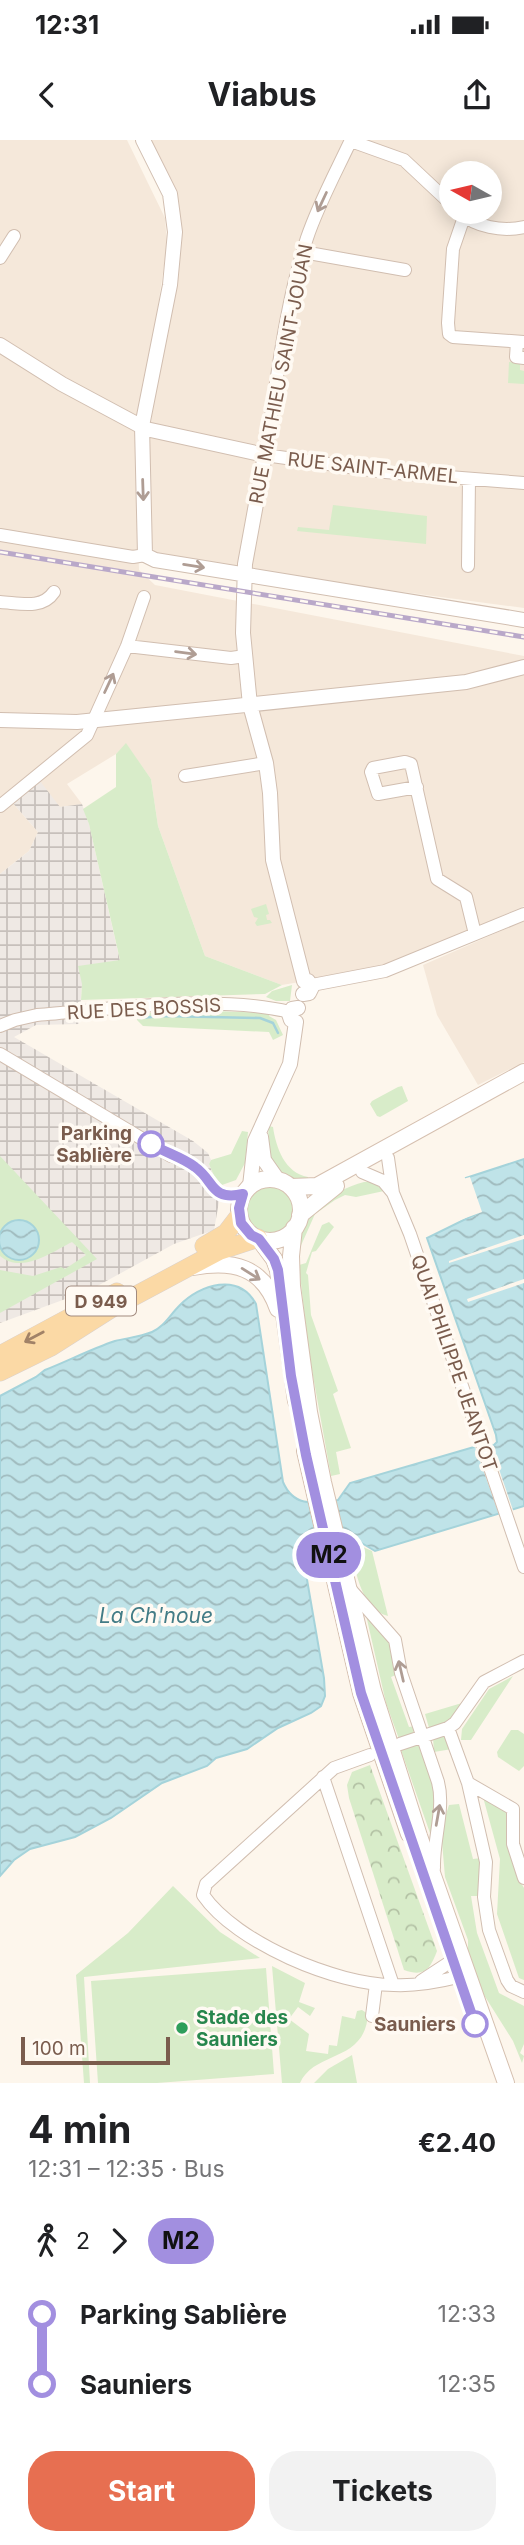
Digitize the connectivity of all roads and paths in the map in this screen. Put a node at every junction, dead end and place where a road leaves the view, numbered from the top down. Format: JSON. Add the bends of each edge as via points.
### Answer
{"nodes":[{"id":1,"x":143,"y":140,"type":"edge"},
{"id":2,"x":351,"y":141,"type":"edge"},
{"id":3,"x":439,"y":193,"type":"edge"},
{"id":4,"x":459,"y":224,"type":"edge"},
{"id":5,"x":484,"y":224,"type":"edge"},
{"id":6,"x":524,"y":227,"type":"edge"},
{"id":7,"x":14,"y":236,"type":"dead end"},
{"id":8,"x":303,"y":252,"type":"junction"},
{"id":9,"x":0,"y":258,"type":"edge"},
{"id":10,"x":405,"y":270,"type":"dead end"},
{"id":11,"x":520,"y":342,"type":"edge"},
{"id":12,"x":0,"y":345,"type":"edge"},
{"id":13,"x":524,"y":358,"type":"edge"},
{"id":14,"x":142,"y":426,"type":"junction"},
{"id":15,"x":265,"y":455,"type":"junction"},
{"id":16,"x":469,"y":479,"type":"junction"},
{"id":17,"x":524,"y":483,"type":"edge"},
{"id":18,"x":0,"y":535,"type":"edge"},
{"id":19,"x":145,"y":555,"type":"junction"},
{"id":20,"x":468,"y":566,"type":"dead end"},
{"id":21,"x":244,"y":575,"type":"junction"},
{"id":22,"x":54,"y":592,"type":"dead end"},
{"id":23,"x":144,"y":597,"type":"dead end"},
{"id":24,"x":0,"y":602,"type":"edge"},
{"id":25,"x":524,"y":620,"type":"edge"},
{"id":26,"x":127,"y":646,"type":"junction"},
{"id":27,"x":245,"y":656,"type":"junction"},
{"id":28,"x":524,"y":667,"type":"edge"},
{"id":29,"x":250,"y":705,"type":"junction"},
{"id":30,"x":0,"y":720,"type":"edge"},
{"id":31,"x":92,"y":721,"type":"junction"},
{"id":32,"x":266,"y":762,"type":"junction"},
{"id":33,"x":185,"y":776,"type":"dead end"},
{"id":34,"x":416,"y":787,"type":"dead end"},
{"id":35,"x":0,"y":806,"type":"edge"},
{"id":36,"x":524,"y":914,"type":"edge"},
{"id":37,"x":475,"y":934,"type":"junction"},
{"id":38,"x":301,"y":1000,"type":"junction"},
{"id":39,"x":0,"y":1026,"type":"edge"},
{"id":40,"x":0,"y":1054,"type":"edge"},
{"id":41,"x":524,"y":1072,"type":"edge"},
{"id":42,"x":524,"y":1083,"type":"edge"},
{"id":43,"x":261,"y":1128,"type":"junction"},
{"id":44,"x":388,"y":1158,"type":"junction"},
{"id":45,"x":362,"y":1172,"type":"junction"},
{"id":46,"x":284,"y":1184,"type":"junction"},
{"id":47,"x":246,"y":1190,"type":"junction"},
{"id":48,"x":393,"y":1193,"type":"junction"},
{"id":49,"x":239,"y":1216,"type":"junction"},
{"id":50,"x":297,"y":1222,"type":"junction"},
{"id":51,"x":258,"y":1239,"type":"junction"},
{"id":52,"x":186,"y":1269,"type":"junction"},
{"id":53,"x":286,"y":1337,"type":"junction"},
{"id":54,"x":0,"y":1355,"type":"edge"},
{"id":55,"x":0,"y":1372,"type":"edge"},
{"id":56,"x":317,"y":1483,"type":"junction"},
{"id":57,"x":335,"y":1555,"type":"junction"},
{"id":58,"x":524,"y":1567,"type":"edge"},
{"id":59,"x":348,"y":1586,"type":"junction"},
{"id":60,"x":524,"y":1661,"type":"edge"},
{"id":61,"x":448,"y":1728,"type":"junction"},
{"id":62,"x":423,"y":1736,"type":"junction"},
{"id":63,"x":400,"y":1744,"type":"dead end"},
{"id":64,"x":370,"y":1755,"type":"dead end"},
{"id":65,"x":323,"y":1777,"type":"junction"},
{"id":66,"x":468,"y":1783,"type":"junction"},
{"id":67,"x":524,"y":1878,"type":"edge"},
{"id":68,"x":435,"y":1882,"type":"junction"},
{"id":69,"x":453,"y":1960,"type":"junction"},
{"id":70,"x":458,"y":1977,"type":"junction"},
{"id":71,"x":418,"y":1983,"type":"junction"},
{"id":72,"x":376,"y":1984,"type":"junction"},
{"id":73,"x":393,"y":1986,"type":"junction"},
{"id":74,"x":524,"y":1992,"type":"edge"},
{"id":75,"x":372,"y":2016,"type":"dead end"},
{"id":76,"x":496,"y":2083,"type":"edge"},
{"id":77,"x":506,"y":2083,"type":"edge"}],
"edges":[{"from":1,"to":14,"type":"street","via":[[170,194],[175,232],[170,285]]},
{"from":2,"to":3,"type":"street","via":[[404,160]]},
{"from":2,"to":8,"type":"street","name":"RUE MATHIEU SAINT-JOUAN","one_way":true},
{"from":4,"to":11,"type":"street","via":[[449,334]]},
{"from":5,"to":6,"type":"street"},
{"from":7,"to":9,"type":"street"},
{"from":8,"to":10,"type":"street"},
{"from":8,"to":15,"type":"street","name":"RUE MATHIEU SAINT-JOUAN"},
{"from":11,"to":13,"type":"street","via":[[516,357]]},
{"from":12,"to":14,"type":"street","name":"RUE SAINT-ARMEL"},
{"from":14,"to":15,"type":"street","name":"RUE SAINT-ARMEL"},
{"from":14,"to":19,"type":"street","one_way":true},
{"from":15,"to":16,"type":"street","name":"RUE SAINT-ARMEL"},
{"from":15,"to":21,"type":"street","name":"RUE MATHIEU SAINT-JOUAN"},
{"from":16,"to":17,"type":"street","name":"RUE SAINT-ARMEL"},
{"from":16,"to":20,"type":"street"},
{"from":18,"to":19,"type":"street","via":[[133,557]]},
{"from":19,"to":21,"type":"street","one_way":true},
{"from":21,"to":25,"type":"street"},
{"from":21,"to":27,"type":"street","name":"RUE MATHIEU SAINT-JOUAN"},
{"from":22,"to":24,"type":"street","via":[[42,603]]},
{"from":23,"to":26,"type":"street"},
{"from":26,"to":27,"type":"street","one_way":true},
{"from":31,"to":26,"type":"street","one_way":true},
{"from":27,"to":29,"type":"street","name":"RUE MATHIEU SAINT-JOUAN"},
{"from":28,"to":29,"type":"street","via":[[466,682]]},
{"from":29,"to":31,"type":"street"},
{"from":29,"to":32,"type":"street","name":"RUE MATHIEU SAINT-JOUAN"},
{"from":30,"to":31,"type":"street"},
{"from":31,"to":35,"type":"street","via":[[87,735]]},
{"from":32,"to":33,"type":"street"},
{"from":32,"to":38,"type":"street","name":"RUE MATHIEU SAINT-JOUAN","via":[[273,860]]},
{"from":34,"to":37,"type":"street","via":[[437,879],[466,897]]},
{"from":36,"to":37,"type":"street"},
{"from":37,"to":38,"type":"street"},
{"from":38,"to":39,"type":"street","name":"RUE DES BOSSIS","via":[[37,1015]]},
{"from":38,"to":43,"type":"street","via":[[290,1064]]},
{"from":40,"to":47,"type":"street","via":[[181,1158],[198,1169],[214,1191],[226,1195]]},
{"from":41,"to":46,"type":"main road","via":[[317,1186]]},
{"from":42,"to":44,"type":"main road"},
{"from":43,"to":46,"type":"street","via":[[264,1160]]},
{"from":43,"to":47,"type":"street"},
{"from":44,"to":45,"type":"main road"},
{"from":44,"to":48,"type":"street","name":"QUAI PHILIPPE JEANTOT"},
{"from":45,"to":48,"type":"street","via":[[383,1181]]},
{"from":45,"to":50,"type":"main road","via":[[335,1186]]},
{"from":46,"to":47,"type":"main road","via":[[263,1179]]},
{"from":46,"to":50,"type":"main road","via":[[299,1200]]},
{"from":47,"to":49,"type":"main road"},
{"from":48,"to":58,"type":"street","name":"QUAI PHILIPPE JEANTOT"},
{"from":49,"to":51,"type":"main road","via":[[246,1230]]},
{"from":49,"to":54,"type":"main road","number":"D 949","one_way":true,"via":[[217,1239]]},
{"from":50,"to":51,"type":"main road","via":[[282,1238]]},
{"from":50,"to":56,"type":"main road","via":[[290,1263]]},
{"from":51,"to":52,"type":"main road","number":"D 949","via":[[228,1246]]},
{"from":51,"to":53,"type":"main road","via":[[278,1270]]},
{"from":52,"to":53,"type":"main road","one_way":true,"via":[[227,1264],[254,1274],[274,1297]]},
{"from":52,"to":55,"type":"main road","number":"D 949"},
{"from":53,"to":56,"type":"main road"},
{"from":56,"to":57,"type":"main road"},
{"from":57,"to":59,"type":"main road"},
{"from":57,"to":69,"type":"main road","via":[[371,1725]]},
{"from":62,"to":59,"type":"street","one_way":true,"via":[[395,1640]]},
{"from":59,"to":68,"type":"main road","via":[[373,1691]]},
{"from":60,"to":61,"type":"street","via":[[484,1682]]},
{"from":61,"to":62,"type":"street"},
{"from":61,"to":66,"type":"street"},
{"from":62,"to":63,"type":"street"},
{"from":68,"to":62,"type":"street","one_way":true,"via":[[434,1841],[441,1794]]},
{"from":64,"to":65,"type":"street","via":[[348,1761]]},
{"from":65,"to":72,"type":"street","via":[[206,1884],[203,1895],[225,1919],[270,1949],[316,1969]]},
{"from":65,"to":73,"type":"street"},
{"from":66,"to":67,"type":"street","via":[[513,1809],[513,1844]]},
{"from":66,"to":74,"type":"street","via":[[486,1862],[484,1897],[489,1930],[507,1980]]},
{"from":68,"to":77,"type":"main road"},
{"from":69,"to":70,"type":"main road"},
{"from":69,"to":71,"type":"street"},
{"from":70,"to":71,"type":"street"},
{"from":70,"to":76,"type":"main road"},
{"from":71,"to":73,"type":"street"},
{"from":72,"to":73,"type":"street"},
{"from":72,"to":75,"type":"street"}]}
